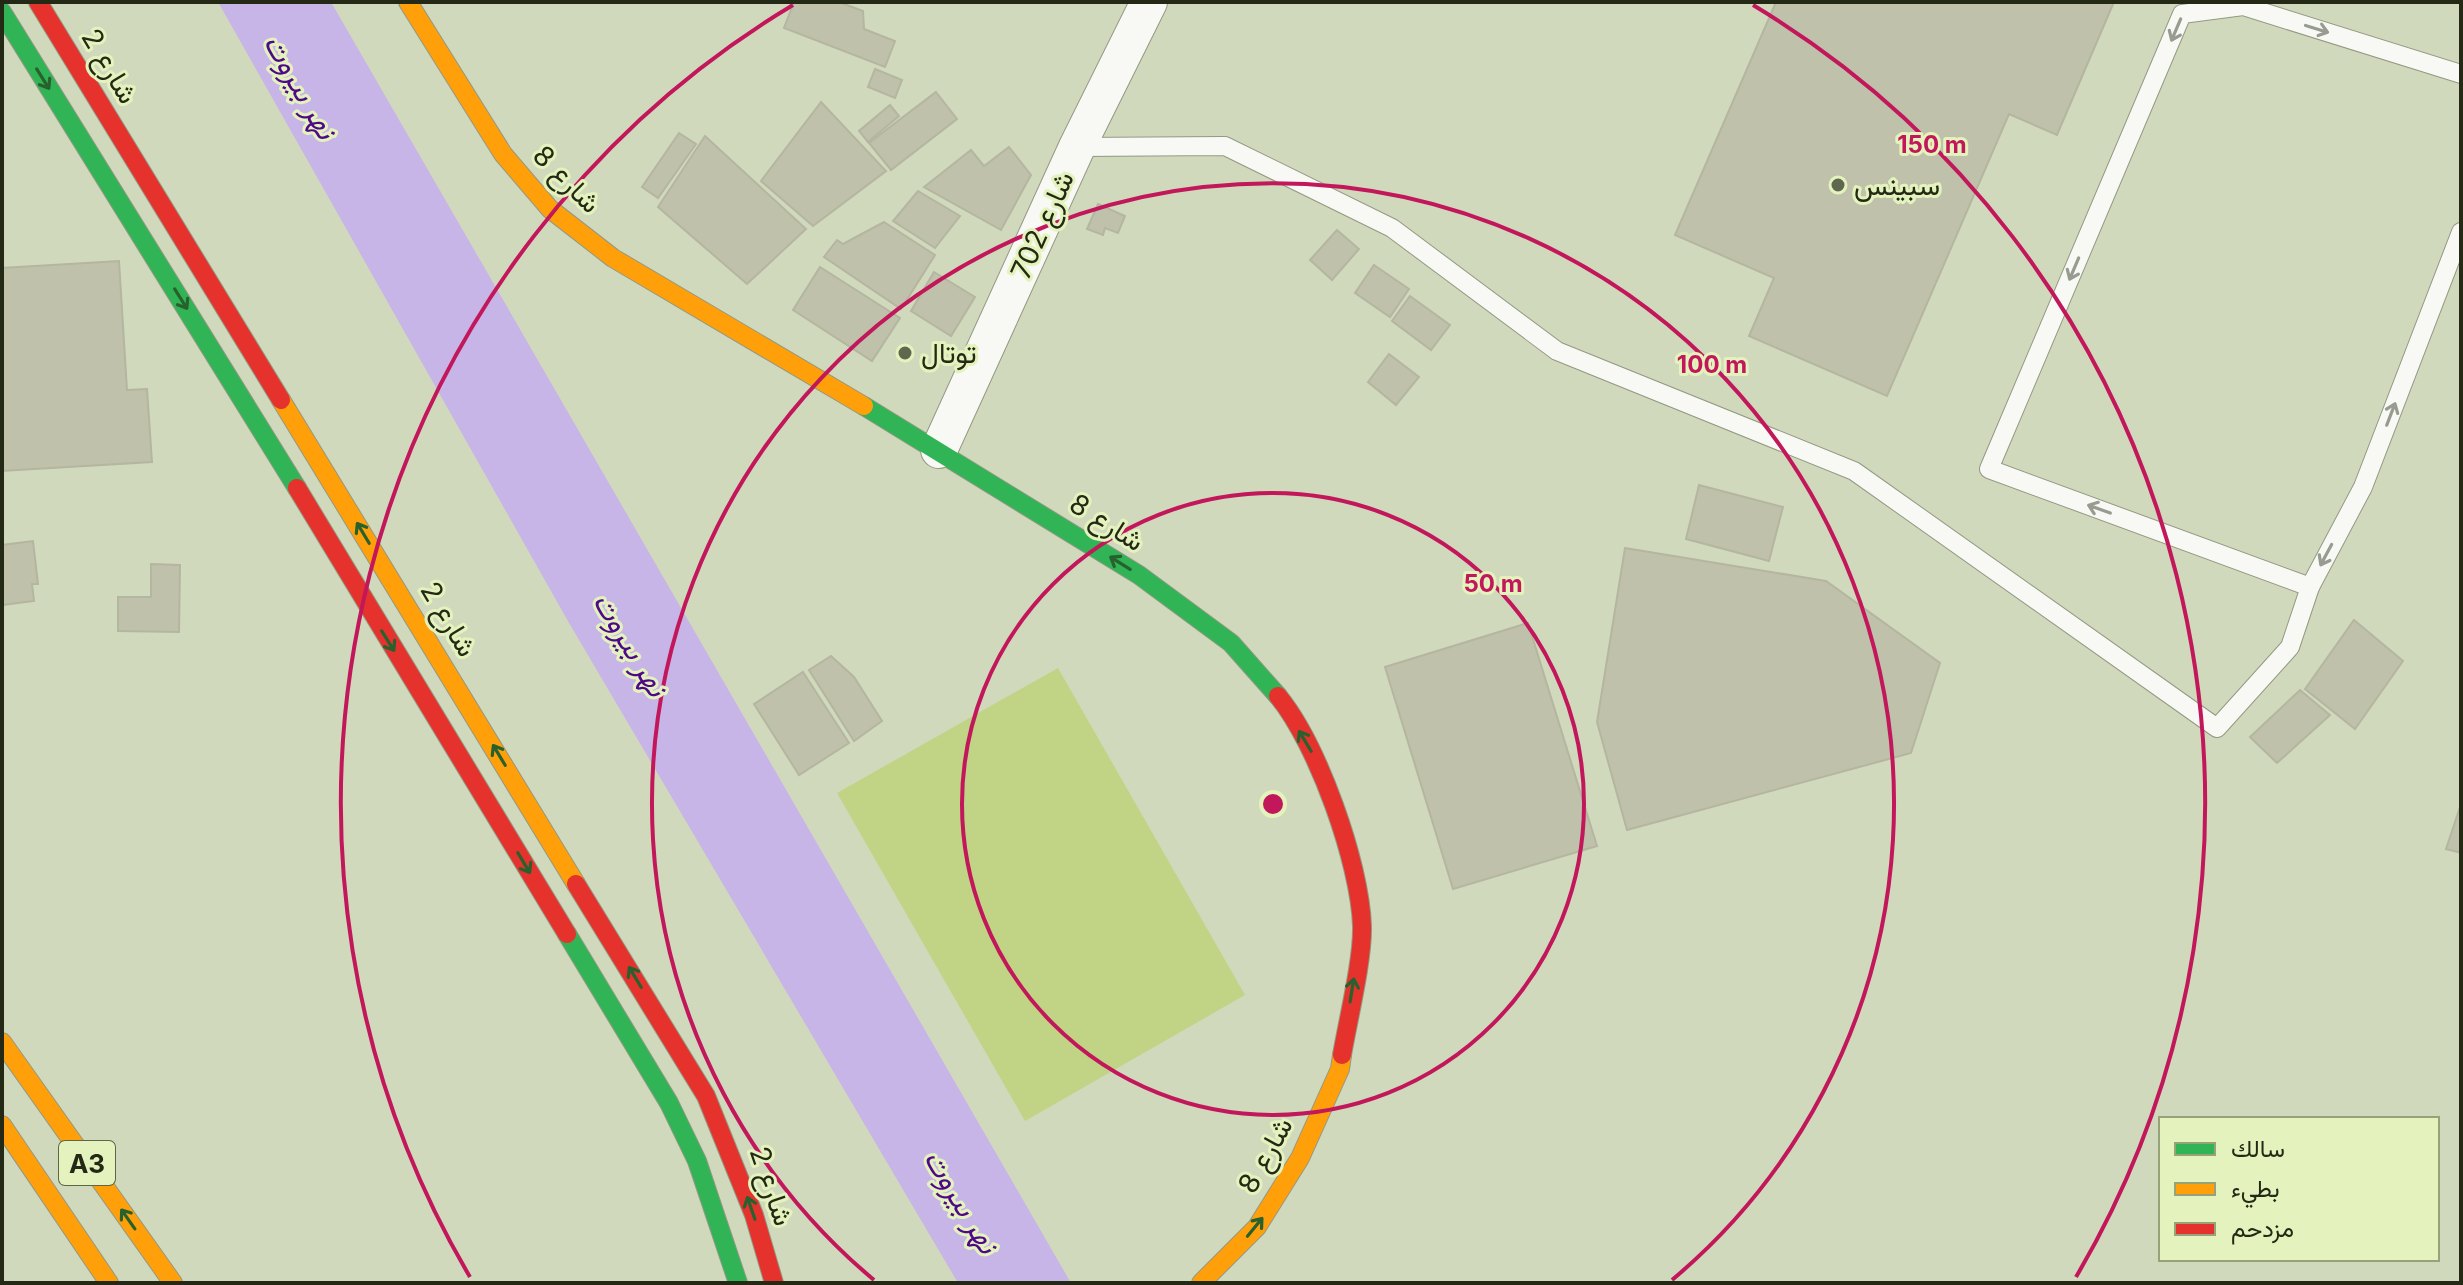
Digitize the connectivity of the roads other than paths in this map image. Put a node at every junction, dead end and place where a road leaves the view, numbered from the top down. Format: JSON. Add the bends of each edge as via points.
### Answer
{"nodes":[{"id":1,"x":38,"y":2,"type":"edge"},
{"id":2,"x":408,"y":2,"type":"edge"},
{"id":3,"x":1149,"y":2,"type":"edge"},
{"id":4,"x":2244,"y":4,"type":"edge"},
{"id":5,"x":2,"y":12,"type":"edge"},
{"id":6,"x":2461,"y":74,"type":"edge"},
{"id":7,"x":1077,"y":147,"type":"junction"},
{"id":8,"x":2461,"y":232,"type":"edge"},
{"id":9,"x":939,"y":450,"type":"junction"},
{"id":10,"x":2310,"y":587,"type":"junction"},
{"id":11,"x":2,"y":1042,"type":"edge"},
{"id":12,"x":2,"y":1125,"type":"edge"},
{"id":13,"x":109,"y":1283,"type":"edge"},
{"id":14,"x":173,"y":1283,"type":"edge"},
{"id":15,"x":738,"y":1283,"type":"edge"},
{"id":16,"x":774,"y":1283,"type":"edge"},
{"id":17,"x":1201,"y":1283,"type":"edge"}],
"edges":[{"from":16,"to":1,"type":"main road","name":"شارع 2","one_way":true,"via":[[743,1186],[706,1096]]},
{"from":2,"to":9,"type":"main road","name":"شارع 8","via":[[503,154],[550,209],[613,258]]},
{"from":3,"to":7,"type":"street","name":"شارع 702"},
{"from":4,"to":6,"type":"lane","one_way":true},
{"from":4,"to":10,"type":"lane","via":[[2182,14],[1989,469]]},
{"from":5,"to":15,"type":"main road","one_way":true,"via":[[669,1103],[697,1161]]},
{"from":7,"to":9,"type":"street","name":"شارع 702"},
{"from":7,"to":10,"type":"lane","via":[[1225,146],[1392,228],[1557,351],[1854,471],[2217,728],[2290,647]]},
{"from":8,"to":10,"type":"lane","via":[[2363,487]]},
{"from":17,"to":9,"type":"main road","name":"شارع 8","one_way":true,"via":[[1257,1227],[1300,1158],[1340,1069],[1362,927],[1346,843],[1318,763],[1281,700],[1231,643],[1139,575]]},
{"from":14,"to":11,"type":"main road","number":"A3","one_way":true},
{"from":12,"to":13,"type":"main road","number":"A3"}]}
